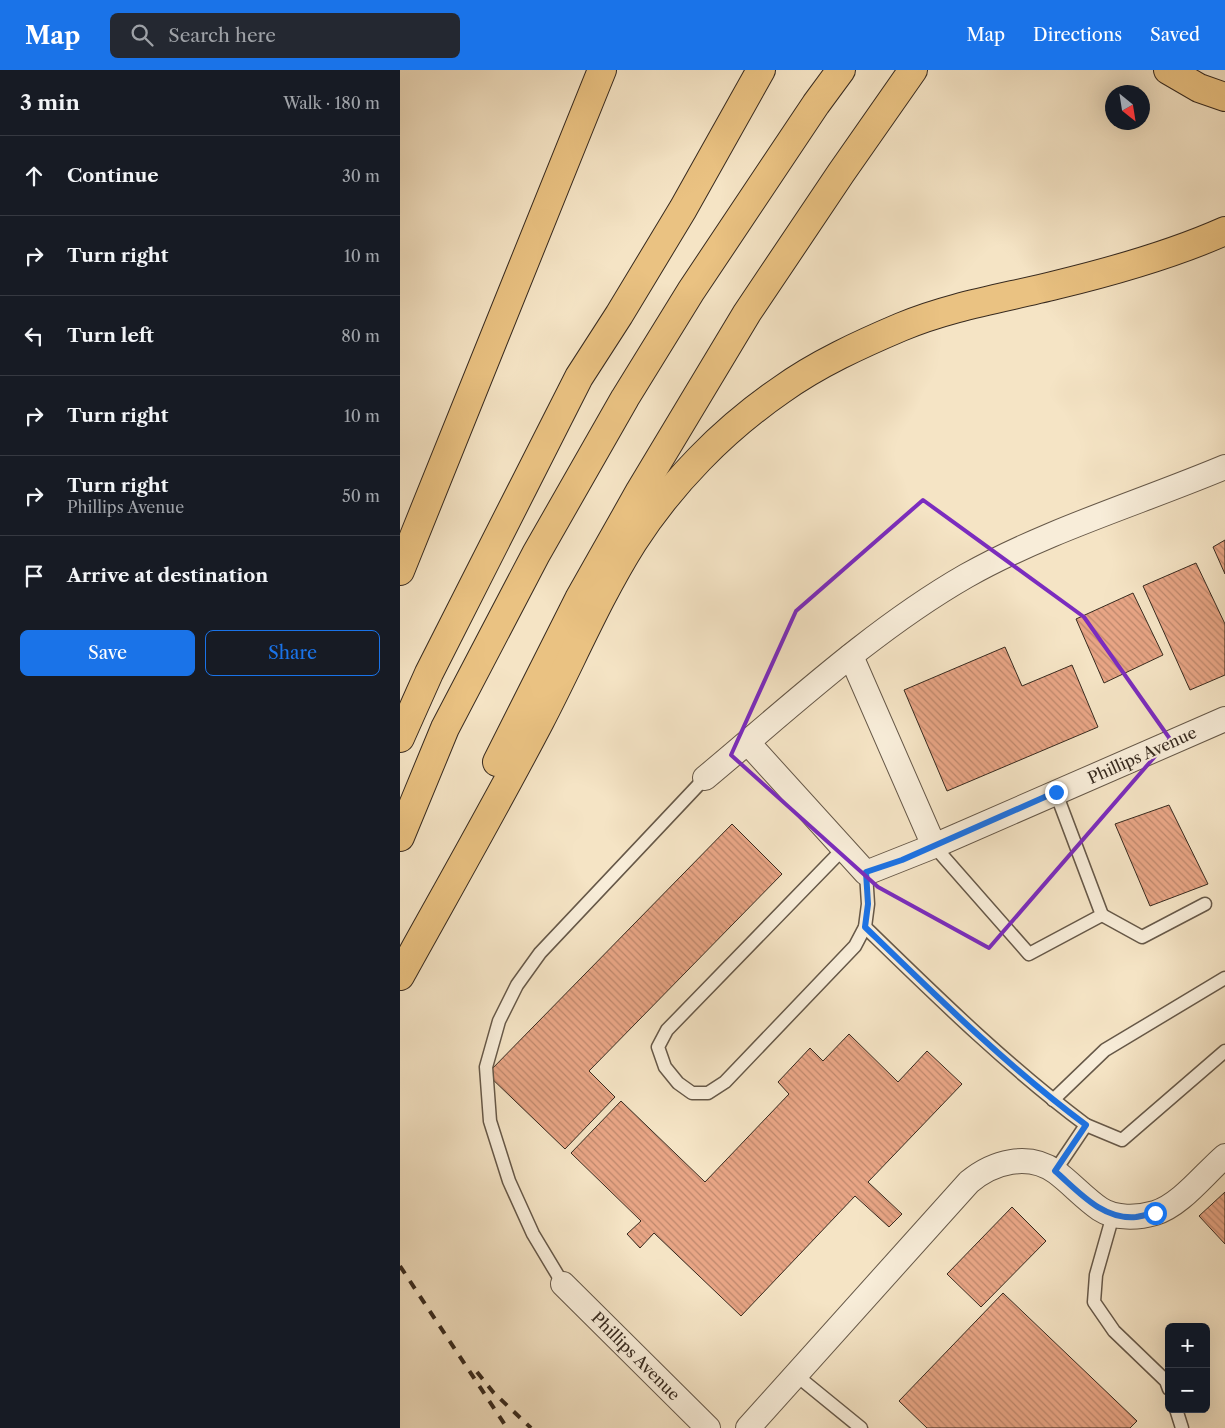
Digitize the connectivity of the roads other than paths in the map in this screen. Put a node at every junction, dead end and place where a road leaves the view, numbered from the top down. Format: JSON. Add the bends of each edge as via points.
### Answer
{"nodes":[{"id":1,"x":602,"y":70,"type":"edge"},
{"id":2,"x":761,"y":70,"type":"edge"},
{"id":3,"x":841,"y":70,"type":"edge"},
{"id":4,"x":914,"y":70,"type":"edge"},
{"id":5,"x":1168,"y":70,"type":"edge"},
{"id":6,"x":1225,"y":97,"type":"edge"},
{"id":7,"x":1225,"y":230,"type":"edge"},
{"id":8,"x":1225,"y":468,"type":"edge"},
{"id":9,"x":400,"y":571,"type":"edge"},
{"id":10,"x":852,"y":656,"type":"junction"},
{"id":11,"x":1225,"y":718,"type":"edge"},
{"id":12,"x":400,"y":738,"type":"edge"},
{"id":13,"x":748,"y":742,"type":"junction"},
{"id":14,"x":705,"y":778,"type":"joint"},
{"id":15,"x":1056,"y":792,"type":"junction"},
{"id":16,"x":400,"y":837,"type":"edge"},
{"id":17,"x":934,"y":846,"type":"junction"},
{"id":18,"x":844,"y":848,"type":"junction"},
{"id":19,"x":866,"y":872,"type":"junction"},
{"id":20,"x":1205,"y":904,"type":"dead end"},
{"id":21,"x":1102,"y":915,"type":"junction"},
{"id":22,"x":865,"y":927,"type":"junction"},
{"id":23,"x":400,"y":976,"type":"edge"},
{"id":24,"x":1225,"y":978,"type":"edge"},
{"id":25,"x":1225,"y":1051,"type":"edge"},
{"id":26,"x":1053,"y":1100,"type":"junction"},
{"id":27,"x":1086,"y":1125,"type":"junction"},
{"id":28,"x":1225,"y":1156,"type":"edge"},
{"id":29,"x":1055,"y":1171,"type":"junction"},
{"id":30,"x":1113,"y":1215,"type":"junction"},
{"id":31,"x":564,"y":1284,"type":"joint"},
{"id":32,"x":796,"y":1375,"type":"junction"},
{"id":33,"x":1165,"y":1380,"type":"edge"},
{"id":34,"x":1177,"y":1413,"type":"edge"},
{"id":35,"x":708,"y":1428,"type":"edge"},
{"id":36,"x":748,"y":1428,"type":"edge"},
{"id":37,"x":861,"y":1428,"type":"edge"},
{"id":38,"x":1182,"y":1428,"type":"edge"}],
"edges":[{"from":1,"to":9,"type":"highway"},
{"from":2,"to":12,"type":"highway","via":[[683,210],[579,377],[428,673]]},
{"from":3,"to":16,"type":"highway","via":[[691,291],[625,398],[536,554],[445,728]]},
{"from":4,"to":23,"type":"highway","via":[[747,313],[635,499],[579,599],[457,844]]},
{"from":5,"to":6,"type":"highway","via":[[1199,88]]},
{"from":7,"to":23,"type":"highway","via":[[1128,267],[976,303],[905,325],[848,351],[783,388],[746,416],[704,454],[660,504],[634,541],[540,722]]},
{"from":8,"to":10,"type":"street","via":[[1029,544],[966,576],[907,614]]},
{"from":10,"to":13,"type":"street"},
{"from":10,"to":17,"type":"street"},
{"from":11,"to":15,"type":"street","name":"Phillips Avenue"},
{"from":13,"to":14,"type":"street"},
{"from":13,"to":18,"type":"street"},
{"from":14,"to":31,"type":"lane","via":[[540,953],[517,985],[499,1021],[486,1067],[490,1121],[509,1181],[533,1234]]},
{"from":15,"to":17,"type":"street","name":"Phillips Avenue"},
{"from":15,"to":21,"type":"lane"},
{"from":17,"to":19,"type":"street","name":"Phillips Avenue"},
{"from":17,"to":21,"type":"lane","via":[[1029,954]]},
{"from":18,"to":19,"type":"street"},
{"from":18,"to":22,"type":"lane","via":[[667,1030],[658,1047],[665,1066],[678,1083],[692,1093],[708,1093],[725,1082],[856,946]]},
{"from":19,"to":22,"type":"lane","via":[[868,904]]},
{"from":20,"to":21,"type":"lane","via":[[1142,937]]},
{"from":22,"to":26,"type":"lane","via":[[938,998]]},
{"from":24,"to":26,"type":"lane","via":[[1105,1050]]},
{"from":25,"to":27,"type":"lane","via":[[1122,1140]]},
{"from":26,"to":27,"type":"lane"},
{"from":27,"to":29,"type":"lane"},
{"from":28,"to":30,"type":"street","via":[[1174,1204],[1155,1213],[1134,1217]]},
{"from":29,"to":30,"type":"street","via":[[1100,1209]]},
{"from":29,"to":32,"type":"street","via":[[1020,1160],[1000,1163],[981,1172]]},
{"from":30,"to":33,"type":"lane","via":[[1096,1275],[1094,1302],[1114,1331]]},
{"from":31,"to":35,"type":"street","name":"Phillips Avenue"},
{"from":32,"to":36,"type":"street"},
{"from":32,"to":37,"type":"lane"},
{"from":34,"to":38,"type":"lane"}]}
